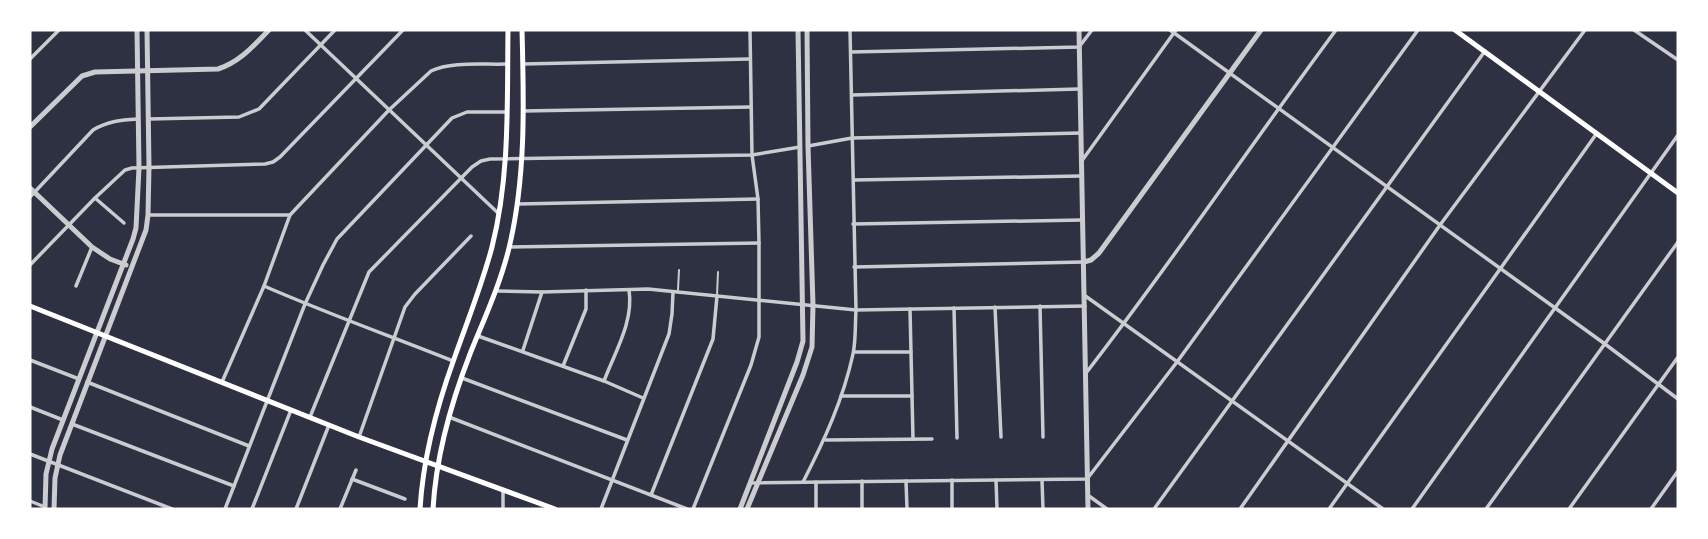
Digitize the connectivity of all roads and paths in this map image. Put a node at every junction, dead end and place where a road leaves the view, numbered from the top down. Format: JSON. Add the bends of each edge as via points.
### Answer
{"nodes":[{"id":1,"x":59,"y":30,"type":"edge"},
{"id":2,"x":136,"y":30,"type":"edge"},
{"id":3,"x":147,"y":30,"type":"edge"},
{"id":4,"x":269,"y":30,"type":"edge"},
{"id":5,"x":305,"y":30,"type":"edge"},
{"id":6,"x":335,"y":30,"type":"edge"},
{"id":7,"x":403,"y":30,"type":"edge"},
{"id":8,"x":508,"y":30,"type":"edge"},
{"id":9,"x":522,"y":30,"type":"edge"},
{"id":10,"x":750,"y":30,"type":"edge"},
{"id":11,"x":798,"y":30,"type":"edge"},
{"id":12,"x":807,"y":30,"type":"edge"},
{"id":13,"x":850,"y":30,"type":"edge"},
{"id":14,"x":1079,"y":30,"type":"edge"},
{"id":15,"x":1092,"y":30,"type":"edge"},
{"id":16,"x":1261,"y":30,"type":"edge"},
{"id":17,"x":1336,"y":30,"type":"edge"},
{"id":18,"x":1418,"y":30,"type":"edge"},
{"id":19,"x":1455,"y":30,"type":"edge"},
{"id":20,"x":1584,"y":30,"type":"edge"},
{"id":21,"x":1634,"y":30,"type":"edge"},
{"id":22,"x":1173,"y":31,"type":"edge"},
{"id":23,"x":320,"y":45,"type":"junction"},
{"id":24,"x":1079,"y":47,"type":"junction"},
{"id":25,"x":1485,"y":51,"type":"junction"},
{"id":26,"x":851,"y":52,"type":"junction"},
{"id":27,"x":30,"y":59,"type":"edge"},
{"id":28,"x":750,"y":60,"type":"junction"},
{"id":29,"x":1678,"y":60,"type":"edge"},
{"id":30,"x":508,"y":64,"type":"junction"},
{"id":31,"x":523,"y":64,"type":"junction"},
{"id":32,"x":137,"y":71,"type":"junction"},
{"id":33,"x":148,"y":71,"type":"junction"},
{"id":34,"x":1229,"y":73,"type":"junction"},
{"id":35,"x":355,"y":78,"type":"junction"},
{"id":36,"x":1079,"y":89,"type":"junction"},
{"id":37,"x":1538,"y":91,"type":"junction"},
{"id":38,"x":852,"y":95,"type":"junction"},
{"id":39,"x":751,"y":107,"type":"junction"},
{"id":40,"x":1279,"y":107,"type":"junction"},
{"id":41,"x":389,"y":110,"type":"junction"},
{"id":42,"x":523,"y":111,"type":"junction"},
{"id":43,"x":508,"y":113,"type":"junction"},
{"id":44,"x":138,"y":119,"type":"junction"},
{"id":45,"x":149,"y":119,"type":"junction"},
{"id":46,"x":30,"y":127,"type":"edge"},
{"id":47,"x":1081,"y":133,"type":"junction"},
{"id":48,"x":1597,"y":133,"type":"junction"},
{"id":49,"x":1678,"y":135,"type":"edge"},
{"id":50,"x":852,"y":138,"type":"junction"},
{"id":51,"x":426,"y":145,"type":"junction"},
{"id":52,"x":808,"y":146,"type":"junction"},
{"id":53,"x":799,"y":147,"type":"junction"},
{"id":54,"x":1332,"y":147,"type":"junction"},
{"id":55,"x":752,"y":155,"type":"junction"},
{"id":56,"x":506,"y":160,"type":"junction"},
{"id":57,"x":522,"y":160,"type":"junction"},
{"id":58,"x":1081,"y":162,"type":"junction"},
{"id":59,"x":149,"y":167,"type":"junction"},
{"id":60,"x":139,"y":168,"type":"junction"},
{"id":61,"x":1651,"y":172,"type":"junction"},
{"id":62,"x":1081,"y":176,"type":"junction"},
{"id":63,"x":461,"y":178,"type":"junction"},
{"id":64,"x":854,"y":180,"type":"junction"},
{"id":65,"x":1387,"y":187,"type":"junction"},
{"id":66,"x":31,"y":192,"type":"edge"},
{"id":67,"x":1678,"y":193,"type":"edge"},
{"id":68,"x":95,"y":198,"type":"junction"},
{"id":69,"x":758,"y":199,"type":"junction"},
{"id":70,"x":516,"y":204,"type":"junction"},
{"id":71,"x":498,"y":213,"type":"junction"},
{"id":72,"x":148,"y":215,"type":"junction"},
{"id":73,"x":290,"y":215,"type":"junction"},
{"id":74,"x":1083,"y":220,"type":"junction"},
{"id":75,"x":124,"y":223,"type":"dead end"},
{"id":76,"x":853,"y":224,"type":"junction"},
{"id":77,"x":68,"y":225,"type":"junction"},
{"id":78,"x":1440,"y":225,"type":"junction"},
{"id":79,"x":471,"y":236,"type":"dead end"},
{"id":80,"x":1678,"y":242,"type":"edge"},
{"id":81,"x":759,"y":243,"type":"junction"},
{"id":82,"x":92,"y":247,"type":"junction"},
{"id":83,"x":509,"y":247,"type":"junction"},
{"id":84,"x":1084,"y":262,"type":"junction"},
{"id":85,"x":124,"y":264,"type":"junction"},
{"id":86,"x":30,"y":265,"type":"edge"},
{"id":87,"x":854,"y":267,"type":"junction"},
{"id":88,"x":132,"y":268,"type":"junction"},
{"id":89,"x":679,"y":270,"type":"dead end"},
{"id":90,"x":1500,"y":270,"type":"junction"},
{"id":91,"x":718,"y":272,"type":"dead end"},
{"id":92,"x":76,"y":286,"type":"dead end"},
{"id":93,"x":264,"y":286,"type":"junction"},
{"id":94,"x":586,"y":290,"type":"junction"},
{"id":95,"x":629,"y":290,"type":"junction"},
{"id":96,"x":497,"y":291,"type":"junction"},
{"id":97,"x":542,"y":292,"type":"junction"},
{"id":98,"x":675,"y":292,"type":"junction"},
{"id":99,"x":1084,"y":295,"type":"junction"},
{"id":100,"x":717,"y":296,"type":"junction"},
{"id":101,"x":760,"y":300,"type":"junction"},
{"id":102,"x":305,"y":304,"type":"junction"},
{"id":103,"x":803,"y":304,"type":"junction"},
{"id":104,"x":813,"y":305,"type":"junction"},
{"id":105,"x":30,"y":306,"type":"edge"},
{"id":106,"x":1040,"y":306,"type":"junction"},
{"id":107,"x":1084,"y":306,"type":"junction"},
{"id":108,"x":995,"y":307,"type":"junction"},
{"id":109,"x":954,"y":308,"type":"junction"},
{"id":110,"x":910,"y":309,"type":"junction"},
{"id":111,"x":1554,"y":309,"type":"junction"},
{"id":112,"x":856,"y":310,"type":"junction"},
{"id":113,"x":350,"y":320,"type":"junction"},
{"id":114,"x":1124,"y":324,"type":"junction"},
{"id":115,"x":97,"y":333,"type":"junction"},
{"id":116,"x":106,"y":336,"type":"junction"},
{"id":117,"x":478,"y":336,"type":"junction"},
{"id":118,"x":395,"y":338,"type":"junction"},
{"id":119,"x":1605,"y":344,"type":"junction"},
{"id":120,"x":523,"y":351,"type":"junction"},
{"id":121,"x":853,"y":352,"type":"junction"},
{"id":122,"x":911,"y":352,"type":"junction"},
{"id":123,"x":1678,"y":357,"type":"edge"},
{"id":124,"x":30,"y":360,"type":"edge"},
{"id":125,"x":453,"y":361,"type":"junction"},
{"id":126,"x":1177,"y":362,"type":"junction"},
{"id":127,"x":563,"y":366,"type":"junction"},
{"id":128,"x":1086,"y":373,"type":"junction"},
{"id":129,"x":462,"y":378,"type":"junction"},
{"id":130,"x":79,"y":379,"type":"junction"},
{"id":131,"x":604,"y":381,"type":"junction"},
{"id":132,"x":222,"y":382,"type":"junction"},
{"id":133,"x":87,"y":383,"type":"junction"},
{"id":134,"x":1659,"y":386,"type":"junction"},
{"id":135,"x":841,"y":396,"type":"junction"},
{"id":136,"x":912,"y":396,"type":"junction"},
{"id":137,"x":643,"y":398,"type":"junction"},
{"id":138,"x":267,"y":400,"type":"junction"},
{"id":139,"x":1678,"y":400,"type":"edge"},
{"id":140,"x":1231,"y":401,"type":"junction"},
{"id":141,"x":30,"y":407,"type":"edge"},
{"id":142,"x":291,"y":410,"type":"junction"},
{"id":143,"x":310,"y":417,"type":"junction"},
{"id":144,"x":449,"y":417,"type":"junction"},
{"id":145,"x":63,"y":420,"type":"junction"},
{"id":146,"x":71,"y":424,"type":"junction"},
{"id":147,"x":329,"y":425,"type":"junction"},
{"id":148,"x":359,"y":437,"type":"junction"},
{"id":149,"x":1001,"y":437,"type":"dead end"},
{"id":150,"x":1043,"y":437,"type":"dead end"},
{"id":151,"x":913,"y":439,"type":"junction"},
{"id":152,"x":932,"y":439,"type":"dead end"},
{"id":153,"x":957,"y":439,"type":"dead end"},
{"id":154,"x":627,"y":440,"type":"junction"},
{"id":155,"x":825,"y":440,"type":"junction"},
{"id":156,"x":1289,"y":442,"type":"junction"},
{"id":157,"x":249,"y":446,"type":"junction"},
{"id":158,"x":30,"y":454,"type":"edge"},
{"id":159,"x":426,"y":461,"type":"junction"},
{"id":160,"x":48,"y":462,"type":"junction"},
{"id":161,"x":57,"y":465,"type":"junction"},
{"id":162,"x":437,"y":465,"type":"junction"},
{"id":163,"x":356,"y":470,"type":"dead end"},
{"id":164,"x":1678,"y":471,"type":"edge"},
{"id":165,"x":352,"y":479,"type":"junction"},
{"id":166,"x":1042,"y":479,"type":"junction"},
{"id":167,"x":1087,"y":479,"type":"junction"},
{"id":168,"x":612,"y":480,"type":"junction"},
{"id":169,"x":952,"y":480,"type":"junction"},
{"id":170,"x":996,"y":480,"type":"junction"},
{"id":171,"x":862,"y":481,"type":"junction"},
{"id":172,"x":906,"y":481,"type":"junction"},
{"id":173,"x":803,"y":482,"type":"junction"},
{"id":174,"x":816,"y":482,"type":"junction"},
{"id":175,"x":753,"y":483,"type":"junction"},
{"id":176,"x":1347,"y":484,"type":"junction"},
{"id":177,"x":234,"y":486,"type":"junction"},
{"id":178,"x":503,"y":490,"type":"junction"},
{"id":179,"x":650,"y":495,"type":"junction"},
{"id":180,"x":1088,"y":496,"type":"junction"},
{"id":181,"x":405,"y":499,"type":"dead end"},
{"id":182,"x":30,"y":501,"type":"edge"},
{"id":183,"x":542,"y":507,"type":"edge"},
{"id":184,"x":45,"y":508,"type":"edge"},
{"id":185,"x":54,"y":509,"type":"edge"},
{"id":186,"x":172,"y":509,"type":"edge"},
{"id":187,"x":225,"y":509,"type":"edge"},
{"id":188,"x":252,"y":509,"type":"edge"},
{"id":189,"x":296,"y":509,"type":"edge"},
{"id":190,"x":340,"y":509,"type":"edge"},
{"id":191,"x":420,"y":509,"type":"edge"},
{"id":192,"x":433,"y":509,"type":"edge"},
{"id":193,"x":503,"y":509,"type":"edge"},
{"id":194,"x":555,"y":509,"type":"edge"},
{"id":195,"x":601,"y":509,"type":"edge"},
{"id":196,"x":687,"y":509,"type":"edge"},
{"id":197,"x":693,"y":509,"type":"edge"},
{"id":198,"x":740,"y":509,"type":"edge"},
{"id":199,"x":747,"y":509,"type":"edge"},
{"id":200,"x":816,"y":509,"type":"edge"},
{"id":201,"x":862,"y":509,"type":"edge"},
{"id":202,"x":907,"y":509,"type":"edge"},
{"id":203,"x":952,"y":509,"type":"edge"},
{"id":204,"x":997,"y":509,"type":"edge"},
{"id":205,"x":1043,"y":509,"type":"edge"},
{"id":206,"x":1088,"y":509,"type":"edge"},
{"id":207,"x":1107,"y":509,"type":"edge"},
{"id":208,"x":1154,"y":509,"type":"edge"},
{"id":209,"x":1240,"y":509,"type":"edge"},
{"id":210,"x":1329,"y":509,"type":"edge"},
{"id":211,"x":1383,"y":509,"type":"edge"},
{"id":212,"x":1412,"y":509,"type":"edge"},
{"id":213,"x":1486,"y":509,"type":"edge"},
{"id":214,"x":1569,"y":509,"type":"edge"},
{"id":215,"x":1651,"y":509,"type":"edge"}],
"edges":[{"from":1,"to":27,"type":"street"},
{"from":2,"to":32,"type":"street"},
{"from":3,"to":33,"type":"street"},
{"from":4,"to":33,"type":"street","via":[[232,65]]},
{"from":5,"to":23,"type":"street"},
{"from":6,"to":23,"type":"street"},
{"from":7,"to":35,"type":"street"},
{"from":8,"to":30,"type":"main road"},
{"from":9,"to":31,"type":"main road"},
{"from":10,"to":28,"type":"street"},
{"from":11,"to":53,"type":"street"},
{"from":12,"to":52,"type":"street"},
{"from":13,"to":26,"type":"street"},
{"from":14,"to":24,"type":"street"},
{"from":15,"to":24,"type":"street"},
{"from":16,"to":34,"type":"street"},
{"from":17,"to":40,"type":"street"},
{"from":18,"to":54,"type":"street"},
{"from":19,"to":25,"type":"main road"},
{"from":20,"to":37,"type":"street"},
{"from":21,"to":29,"type":"street"},
{"from":22,"to":34,"type":"street"},
{"from":22,"to":58,"type":"street"},
{"from":23,"to":35,"type":"street"},
{"from":23,"to":45,"type":"street","via":[[259,109],[248,114]]},
{"from":24,"to":26,"type":"street"},
{"from":24,"to":36,"type":"street"},
{"from":25,"to":37,"type":"main road"},
{"from":25,"to":65,"type":"street"},
{"from":26,"to":38,"type":"street"},
{"from":28,"to":31,"type":"street"},
{"from":28,"to":39,"type":"street"},
{"from":30,"to":41,"type":"street","via":[[439,67]]},
{"from":30,"to":43,"type":"main road"},
{"from":31,"to":42,"type":"main road"},
{"from":32,"to":33,"type":"street"},
{"from":32,"to":44,"type":"street"},
{"from":32,"to":46,"type":"street","via":[[82,76]]},
{"from":33,"to":45,"type":"street"},
{"from":34,"to":40,"type":"street"},
{"from":34,"to":84,"type":"street","via":[[1099,253]]},
{"from":35,"to":41,"type":"street"},
{"from":35,"to":59,"type":"street","via":[[273,162]]},
{"from":36,"to":38,"type":"street"},
{"from":36,"to":47,"type":"street"},
{"from":37,"to":48,"type":"main road"},
{"from":37,"to":78,"type":"street"},
{"from":38,"to":50,"type":"street"},
{"from":39,"to":42,"type":"street"},
{"from":39,"to":55,"type":"street"},
{"from":40,"to":54,"type":"street"},
{"from":40,"to":114,"type":"street"},
{"from":41,"to":51,"type":"street"},
{"from":41,"to":73,"type":"street"},
{"from":42,"to":57,"type":"main road"},
{"from":43,"to":51,"type":"street","via":[[458,115]]},
{"from":43,"to":56,"type":"main road"},
{"from":44,"to":60,"type":"street"},
{"from":44,"to":66,"type":"street","via":[[105,123],[93,130]]},
{"from":45,"to":59,"type":"street"},
{"from":47,"to":50,"type":"street"},
{"from":47,"to":58,"type":"street"},
{"from":48,"to":61,"type":"main road"},
{"from":48,"to":90,"type":"street"},
{"from":49,"to":61,"type":"street"},
{"from":50,"to":52,"type":"street"},
{"from":50,"to":64,"type":"street"},
{"from":51,"to":63,"type":"street"},
{"from":51,"to":102,"type":"street","via":[[337,239]]},
{"from":52,"to":53,"type":"street"},
{"from":52,"to":104,"type":"street"},
{"from":53,"to":55,"type":"street"},
{"from":53,"to":103,"type":"street"},
{"from":54,"to":65,"type":"street"},
{"from":54,"to":126,"type":"street"},
{"from":55,"to":57,"type":"street"},
{"from":55,"to":69,"type":"street"},
{"from":56,"to":57,"type":"street"},
{"from":56,"to":63,"type":"street","via":[[481,161]]},
{"from":56,"to":71,"type":"main road"},
{"from":57,"to":70,"type":"main road"},
{"from":58,"to":62,"type":"street"},
{"from":59,"to":60,"type":"street"},
{"from":59,"to":72,"type":"street"},
{"from":60,"to":68,"type":"street","via":[[125,170]]},
{"from":60,"to":85,"type":"street","via":[[136,228]]},
{"from":61,"to":67,"type":"main road"},
{"from":61,"to":111,"type":"street"},
{"from":62,"to":64,"type":"street"},
{"from":62,"to":74,"type":"street"},
{"from":63,"to":71,"type":"street"},
{"from":63,"to":113,"type":"street","via":[[369,272]]},
{"from":64,"to":76,"type":"street"},
{"from":65,"to":78,"type":"street"},
{"from":65,"to":140,"type":"street"},
{"from":66,"to":77,"type":"street"},
{"from":68,"to":75,"type":"street"},
{"from":68,"to":77,"type":"street"},
{"from":69,"to":70,"type":"street"},
{"from":69,"to":81,"type":"street"},
{"from":70,"to":83,"type":"main road"},
{"from":71,"to":125,"type":"main road","via":[[492,247]]},
{"from":72,"to":73,"type":"street"},
{"from":72,"to":88,"type":"street"},
{"from":73,"to":93,"type":"street"},
{"from":74,"to":76,"type":"street"},
{"from":74,"to":84,"type":"street"},
{"from":76,"to":87,"type":"street"},
{"from":77,"to":82,"type":"street"},
{"from":77,"to":86,"type":"street"},
{"from":78,"to":90,"type":"street"},
{"from":78,"to":156,"type":"street"},
{"from":79,"to":118,"type":"street","via":[[405,307]]},
{"from":80,"to":119,"type":"street"},
{"from":81,"to":83,"type":"street"},
{"from":81,"to":101,"type":"street"},
{"from":82,"to":85,"type":"street"},
{"from":82,"to":92,"type":"street"},
{"from":83,"to":96,"type":"main road"},
{"from":84,"to":87,"type":"street"},
{"from":84,"to":99,"type":"street"},
{"from":85,"to":88,"type":"street"},
{"from":85,"to":115,"type":"street"},
{"from":87,"to":112,"type":"street"},
{"from":88,"to":116,"type":"street"},
{"from":89,"to":98,"type":"lane"},
{"from":90,"to":111,"type":"street"},
{"from":90,"to":176,"type":"street"},
{"from":91,"to":100,"type":"lane"},
{"from":93,"to":102,"type":"street"},
{"from":93,"to":132,"type":"street"},
{"from":94,"to":95,"type":"street"},
{"from":94,"to":97,"type":"street"},
{"from":94,"to":127,"type":"street","via":[[586,309]]},
{"from":95,"to":98,"type":"street"},
{"from":95,"to":131,"type":"street","via":[[626,325]]},
{"from":96,"to":97,"type":"street"},
{"from":96,"to":117,"type":"main road"},
{"from":97,"to":120,"type":"street"},
{"from":98,"to":100,"type":"street"},
{"from":98,"to":137,"type":"street","via":[[669,334]]},
{"from":99,"to":107,"type":"street"},
{"from":99,"to":114,"type":"street"},
{"from":100,"to":101,"type":"street"},
{"from":100,"to":179,"type":"street","via":[[713,339]]},
{"from":101,"to":103,"type":"street"},
{"from":101,"to":197,"type":"street","via":[[759,337],[751,365]]},
{"from":102,"to":113,"type":"street"},
{"from":102,"to":138,"type":"street"},
{"from":103,"to":104,"type":"street"},
{"from":103,"to":175,"type":"street","via":[[801,353]]},
{"from":104,"to":112,"type":"street"},
{"from":104,"to":175,"type":"street","via":[[813,339],[803,375]]},
{"from":105,"to":115,"type":"main road"},
{"from":106,"to":107,"type":"street"},
{"from":106,"to":108,"type":"street"},
{"from":106,"to":150,"type":"street"},
{"from":107,"to":128,"type":"street"},
{"from":108,"to":109,"type":"street"},
{"from":108,"to":149,"type":"street"},
{"from":109,"to":110,"type":"street"},
{"from":109,"to":153,"type":"street"},
{"from":110,"to":112,"type":"street"},
{"from":110,"to":122,"type":"street"},
{"from":111,"to":119,"type":"street"},
{"from":111,"to":212,"type":"street"},
{"from":112,"to":121,"type":"street"},
{"from":113,"to":118,"type":"street"},
{"from":113,"to":143,"type":"street"},
{"from":114,"to":126,"type":"street"},
{"from":114,"to":128,"type":"street"},
{"from":115,"to":116,"type":"main road"},
{"from":115,"to":130,"type":"street"},
{"from":116,"to":132,"type":"main road"},
{"from":116,"to":133,"type":"street"},
{"from":117,"to":120,"type":"street"},
{"from":117,"to":129,"type":"main road"},
{"from":118,"to":125,"type":"street"},
{"from":118,"to":148,"type":"street"},
{"from":119,"to":134,"type":"street"},
{"from":119,"to":213,"type":"street"},
{"from":120,"to":127,"type":"street"},
{"from":121,"to":122,"type":"street"},
{"from":121,"to":135,"type":"street"},
{"from":122,"to":136,"type":"street"},
{"from":123,"to":134,"type":"street"},
{"from":124,"to":130,"type":"street"},
{"from":125,"to":159,"type":"main road"},
{"from":126,"to":140,"type":"street"},
{"from":126,"to":167,"type":"street"},
{"from":127,"to":131,"type":"street"},
{"from":128,"to":167,"type":"street"},
{"from":129,"to":144,"type":"main road"},
{"from":129,"to":154,"type":"street"},
{"from":130,"to":145,"type":"street"},
{"from":131,"to":137,"type":"street"},
{"from":132,"to":138,"type":"main road"},
{"from":133,"to":146,"type":"street"},
{"from":133,"to":157,"type":"street"},
{"from":134,"to":139,"type":"street"},
{"from":134,"to":214,"type":"street"},
{"from":135,"to":136,"type":"street"},
{"from":135,"to":155,"type":"street"},
{"from":136,"to":151,"type":"street"},
{"from":137,"to":154,"type":"street"},
{"from":138,"to":142,"type":"main road"},
{"from":138,"to":157,"type":"street"},
{"from":140,"to":156,"type":"street"},
{"from":140,"to":208,"type":"street"},
{"from":141,"to":145,"type":"street"},
{"from":142,"to":143,"type":"main road"},
{"from":142,"to":188,"type":"street"},
{"from":143,"to":147,"type":"main road"},
{"from":144,"to":162,"type":"main road"},
{"from":144,"to":168,"type":"street"},
{"from":145,"to":160,"type":"street"},
{"from":146,"to":161,"type":"street"},
{"from":146,"to":177,"type":"street"},
{"from":147,"to":148,"type":"main road"},
{"from":147,"to":189,"type":"street"},
{"from":148,"to":159,"type":"main road"},
{"from":151,"to":152,"type":"street"},
{"from":151,"to":155,"type":"street"},
{"from":154,"to":168,"type":"street"},
{"from":155,"to":173,"type":"street"},
{"from":156,"to":176,"type":"street"},
{"from":156,"to":209,"type":"street"},
{"from":157,"to":177,"type":"street"},
{"from":158,"to":160,"type":"street"},
{"from":159,"to":162,"type":"main road"},
{"from":159,"to":191,"type":"main road"},
{"from":160,"to":161,"type":"street"},
{"from":160,"to":184,"type":"street"},
{"from":161,"to":185,"type":"street"},
{"from":161,"to":186,"type":"street"},
{"from":162,"to":178,"type":"main road"},
{"from":162,"to":192,"type":"main road"},
{"from":163,"to":165,"type":"street"},
{"from":164,"to":215,"type":"street"},
{"from":165,"to":181,"type":"street"},
{"from":165,"to":190,"type":"street"},
{"from":166,"to":167,"type":"street"},
{"from":166,"to":170,"type":"street"},
{"from":166,"to":205,"type":"street"},
{"from":167,"to":180,"type":"street"},
{"from":168,"to":179,"type":"street"},
{"from":168,"to":195,"type":"street"},
{"from":169,"to":170,"type":"street"},
{"from":169,"to":172,"type":"street"},
{"from":169,"to":203,"type":"street"},
{"from":170,"to":204,"type":"street"},
{"from":171,"to":172,"type":"street"},
{"from":171,"to":174,"type":"street"},
{"from":171,"to":201,"type":"street"},
{"from":172,"to":202,"type":"street"},
{"from":173,"to":174,"type":"street"},
{"from":173,"to":175,"type":"street"},
{"from":174,"to":200,"type":"street"},
{"from":175,"to":198,"type":"street"},
{"from":175,"to":199,"type":"street"},
{"from":176,"to":210,"type":"street"},
{"from":176,"to":211,"type":"street"},
{"from":177,"to":187,"type":"street"},
{"from":178,"to":183,"type":"main road"},
{"from":178,"to":193,"type":"street"},
{"from":179,"to":196,"type":"street"},
{"from":180,"to":206,"type":"street"},
{"from":180,"to":207,"type":"street"},
{"from":182,"to":184,"type":"street"},
{"from":183,"to":194,"type":"main road"}]}
